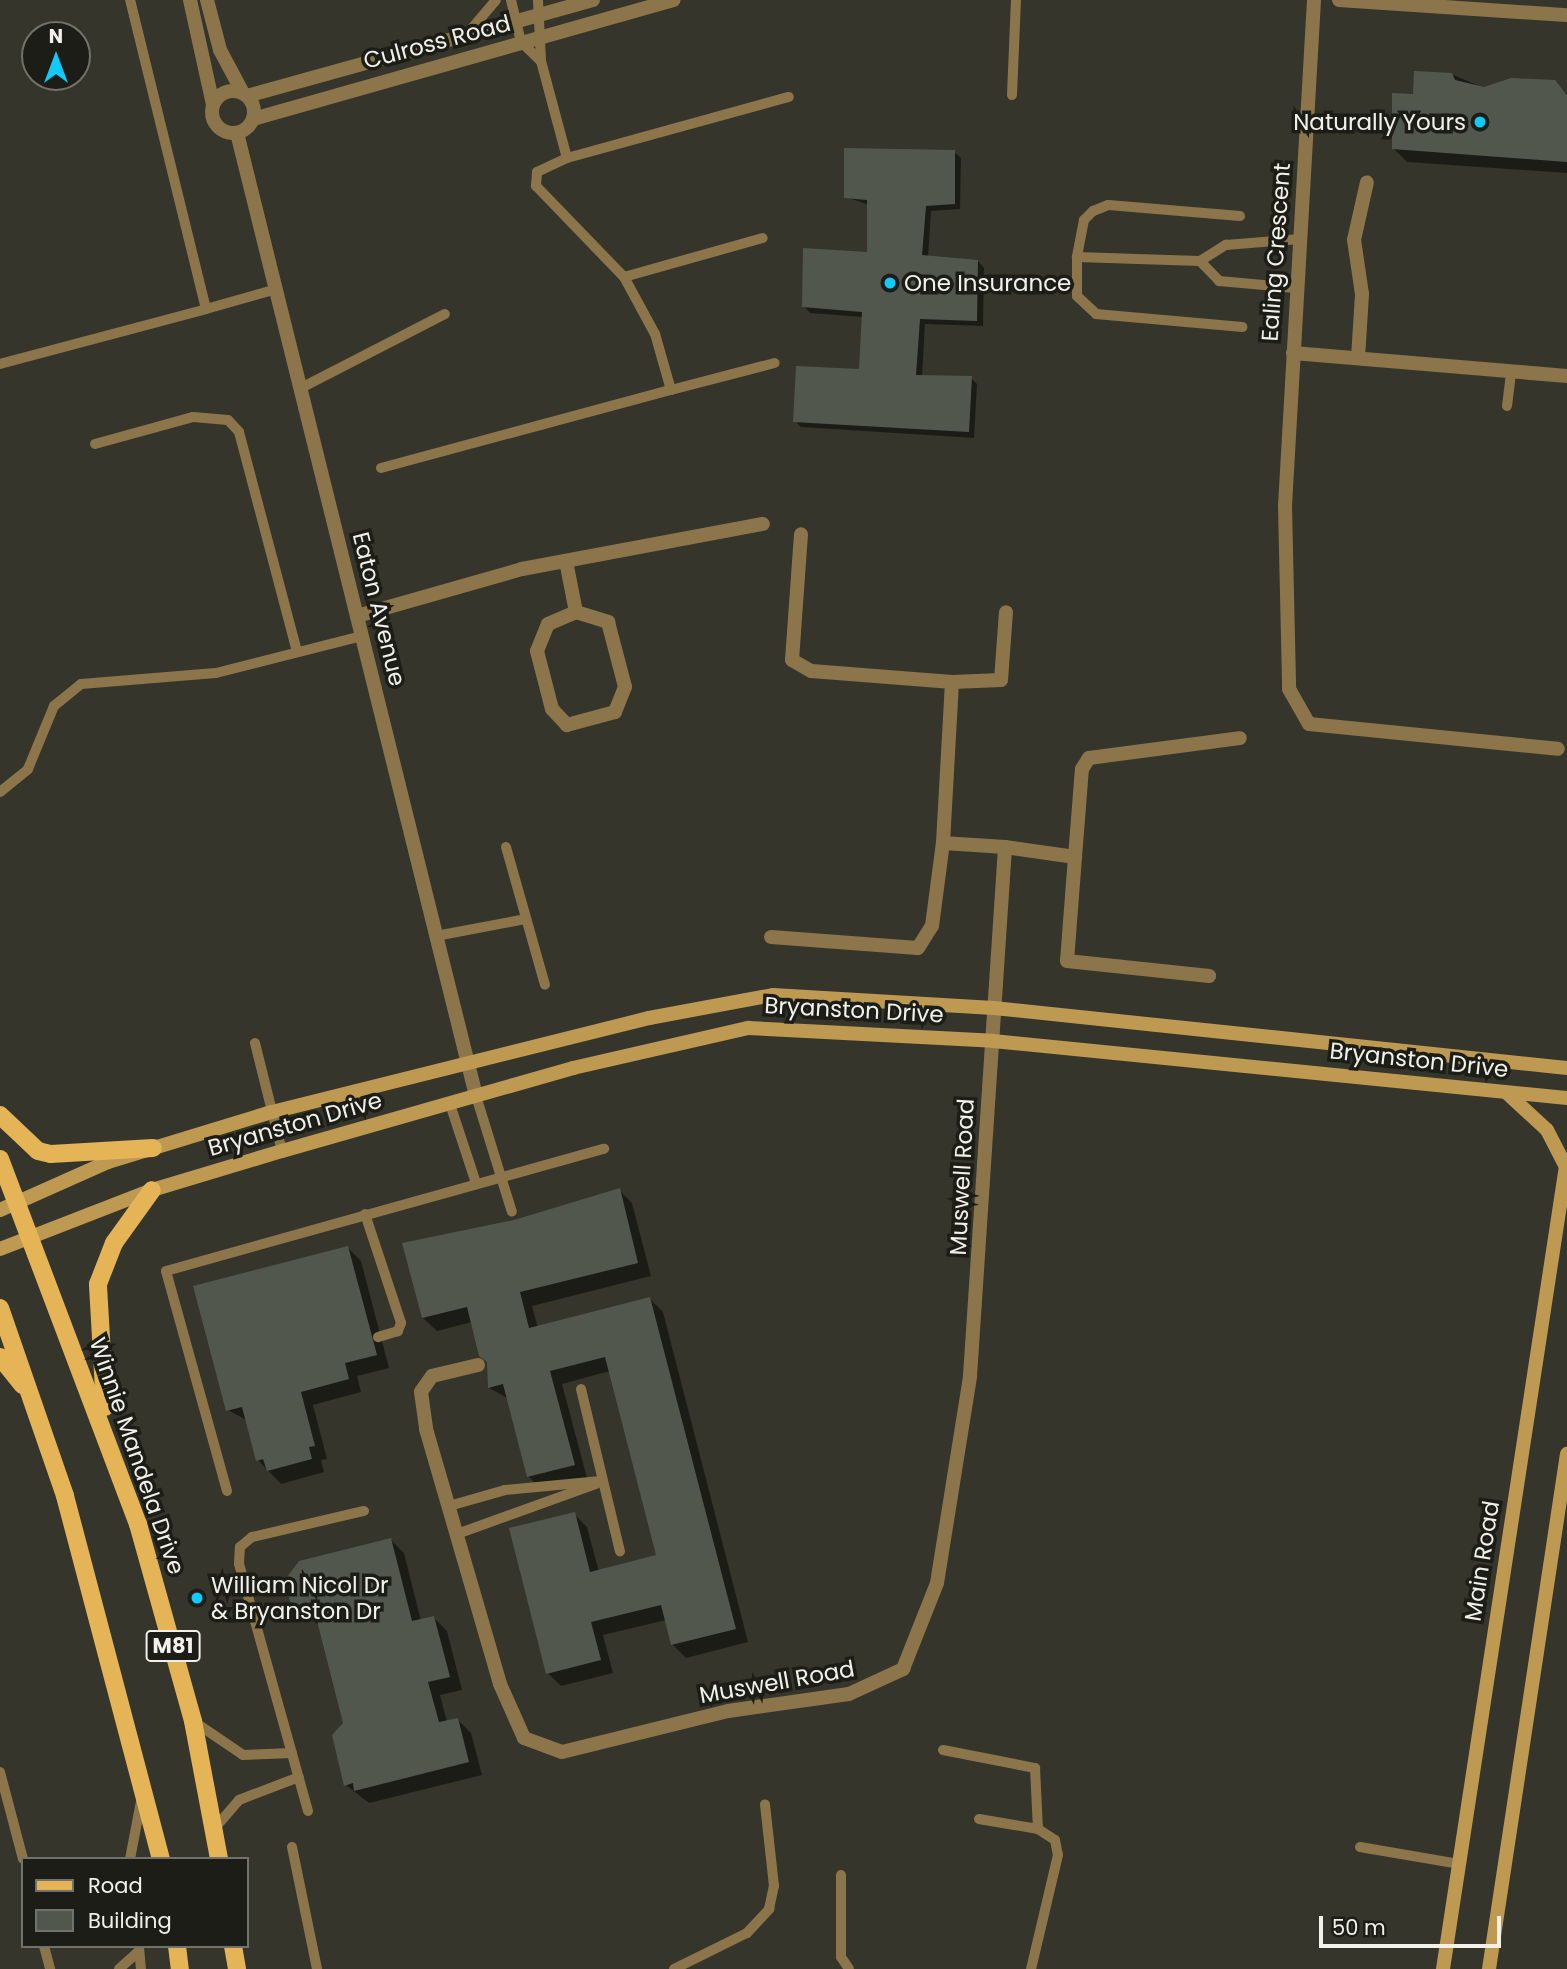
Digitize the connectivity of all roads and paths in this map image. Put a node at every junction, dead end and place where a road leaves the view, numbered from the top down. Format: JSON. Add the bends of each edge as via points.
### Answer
{"nodes":[{"id":1,"x":130,"y":0,"type":"edge"},
{"id":2,"x":190,"y":0,"type":"edge"},
{"id":3,"x":207,"y":0,"type":"edge"},
{"id":4,"x":496,"y":0,"type":"edge"},
{"id":5,"x":511,"y":0,"type":"edge"},
{"id":6,"x":593,"y":0,"type":"edge"},
{"id":7,"x":673,"y":0,"type":"edge"},
{"id":8,"x":1016,"y":0,"type":"edge"},
{"id":9,"x":1314,"y":0,"type":"edge"},
{"id":10,"x":1339,"y":0,"type":"edge"},
{"id":11,"x":539,"y":7,"type":"edge"},
{"id":12,"x":1567,"y":15,"type":"edge"},
{"id":13,"x":516,"y":20,"type":"junction"},
{"id":14,"x":466,"y":35,"type":"junction"},
{"id":15,"x":543,"y":36,"type":"junction"},
{"id":16,"x":521,"y":43,"type":"junction"},
{"id":17,"x":541,"y":61,"type":"junction"},
{"id":18,"x":245,"y":95,"type":"junction"},
{"id":19,"x":1012,"y":95,"type":"dead end"},
{"id":20,"x":789,"y":97,"type":"dead end"},
{"id":21,"x":213,"y":105,"type":"junction"},
{"id":22,"x":253,"y":119,"type":"junction"},
{"id":23,"x":237,"y":133,"type":"junction"},
{"id":24,"x":567,"y":158,"type":"junction"},
{"id":25,"x":1367,"y":182,"type":"dead end"},
{"id":26,"x":1240,"y":216,"type":"dead end"},
{"id":27,"x":763,"y":238,"type":"dead end"},
{"id":28,"x":1300,"y":239,"type":"junction"},
{"id":29,"x":1077,"y":257,"type":"junction"},
{"id":30,"x":1200,"y":261,"type":"junction"},
{"id":31,"x":624,"y":277,"type":"junction"},
{"id":32,"x":1296,"y":288,"type":"junction"},
{"id":33,"x":273,"y":290,"type":"junction"},
{"id":34,"x":206,"y":309,"type":"junction"},
{"id":35,"x":445,"y":314,"type":"dead end"},
{"id":36,"x":1242,"y":327,"type":"dead end"},
{"id":37,"x":1293,"y":353,"type":"junction"},
{"id":38,"x":1357,"y":358,"type":"junction"},
{"id":39,"x":775,"y":363,"type":"dead end"},
{"id":40,"x":0,"y":364,"type":"edge"},
{"id":41,"x":1511,"y":371,"type":"junction"},
{"id":42,"x":1567,"y":376,"type":"edge"},
{"id":43,"x":299,"y":389,"type":"junction"},
{"id":44,"x":671,"y":390,"type":"junction"},
{"id":45,"x":1507,"y":406,"type":"dead end"},
{"id":46,"x":95,"y":444,"type":"dead end"},
{"id":47,"x":381,"y":468,"type":"dead end"},
{"id":48,"x":762,"y":524,"type":"dead end"},
{"id":49,"x":801,"y":534,"type":"dead end"},
{"id":50,"x":566,"y":561,"type":"junction"},
{"id":51,"x":576,"y":612,"type":"junction"},
{"id":52,"x":1006,"y":612,"type":"dead end"},
{"id":53,"x":357,"y":616,"type":"junction"},
{"id":54,"x":362,"y":636,"type":"junction"},
{"id":55,"x":296,"y":648,"type":"junction"},
{"id":56,"x":952,"y":682,"type":"junction"},
{"id":57,"x":1240,"y":738,"type":"dead end"},
{"id":58,"x":1558,"y":749,"type":"dead end"},
{"id":59,"x":0,"y":792,"type":"edge"},
{"id":60,"x":943,"y":842,"type":"junction"},
{"id":61,"x":506,"y":847,"type":"dead end"},
{"id":62,"x":1004,"y":847,"type":"junction"},
{"id":63,"x":1075,"y":857,"type":"junction"},
{"id":64,"x":526,"y":919,"type":"junction"},
{"id":65,"x":436,"y":936,"type":"junction"},
{"id":66,"x":771,"y":937,"type":"dead end"},
{"id":67,"x":1209,"y":976,"type":"dead end"},
{"id":68,"x":545,"y":985,"type":"dead end"},
{"id":69,"x":994,"y":1008,"type":"junction"},
{"id":70,"x":993,"y":1041,"type":"junction"},
{"id":71,"x":255,"y":1043,"type":"dead end"},
{"id":72,"x":467,"y":1063,"type":"junction"},
{"id":73,"x":1567,"y":1068,"type":"edge"},
{"id":74,"x":1506,"y":1092,"type":"junction"},
{"id":75,"x":476,"y":1096,"type":"junction"},
{"id":76,"x":1567,"y":1098,"type":"edge"},
{"id":77,"x":450,"y":1104,"type":"junction"},
{"id":78,"x":272,"y":1112,"type":"junction"},
{"id":79,"x":0,"y":1115,"type":"edge"},
{"id":80,"x":153,"y":1148,"type":"junction"},
{"id":81,"x":604,"y":1149,"type":"dead end"},
{"id":82,"x":282,"y":1151,"type":"junction"},
{"id":83,"x":0,"y":1159,"type":"edge"},
{"id":84,"x":1566,"y":1164,"type":"edge"},
{"id":85,"x":502,"y":1175,"type":"junction"},
{"id":86,"x":476,"y":1183,"type":"junction"},
{"id":87,"x":152,"y":1189,"type":"junction"},
{"id":88,"x":19,"y":1200,"type":"junction"},
{"id":89,"x":0,"y":1210,"type":"edge"},
{"id":90,"x":512,"y":1212,"type":"dead end"},
{"id":91,"x":365,"y":1214,"type":"junction"},
{"id":92,"x":32,"y":1234,"type":"junction"},
{"id":93,"x":0,"y":1249,"type":"edge"},
{"id":94,"x":0,"y":1308,"type":"edge"},
{"id":95,"x":378,"y":1337,"type":"dead end"},
{"id":96,"x":0,"y":1357,"type":"edge"},
{"id":97,"x":478,"y":1365,"type":"dead end"},
{"id":98,"x":581,"y":1389,"type":"dead end"},
{"id":99,"x":32,"y":1396,"type":"junction"},
{"id":100,"x":109,"y":1438,"type":"junction"},
{"id":101,"x":1567,"y":1454,"type":"edge"},
{"id":102,"x":601,"y":1481,"type":"junction"},
{"id":103,"x":227,"y":1491,"type":"dead end"},
{"id":104,"x":449,"y":1506,"type":"junction"},
{"id":105,"x":364,"y":1511,"type":"dead end"},
{"id":106,"x":457,"y":1534,"type":"junction"},
{"id":107,"x":620,"y":1551,"type":"dead end"},
{"id":108,"x":193,"y":1721,"type":"junction"},
{"id":109,"x":943,"y":1750,"type":"dead end"},
{"id":110,"x":292,"y":1753,"type":"junction"},
{"id":111,"x":0,"y":1772,"type":"edge"},
{"id":112,"x":299,"y":1777,"type":"junction"},
{"id":113,"x":143,"y":1791,"type":"junction"},
{"id":114,"x":765,"y":1804,"type":"dead end"},
{"id":115,"x":308,"y":1811,"type":"dead end"},
{"id":116,"x":979,"y":1819,"type":"dead end"},
{"id":117,"x":214,"y":1829,"type":"junction"},
{"id":118,"x":1038,"y":1829,"type":"junction"},
{"id":119,"x":292,"y":1847,"type":"dead end"},
{"id":120,"x":1360,"y":1847,"type":"dead end"},
{"id":121,"x":22,"y":1857,"type":"edge"},
{"id":122,"x":130,"y":1857,"type":"edge"},
{"id":123,"x":160,"y":1857,"type":"edge"},
{"id":124,"x":219,"y":1857,"type":"edge"},
{"id":125,"x":1459,"y":1864,"type":"junction"},
{"id":126,"x":841,"y":1875,"type":"dead end"},
{"id":127,"x":45,"y":1948,"type":"edge"},
{"id":128,"x":139,"y":1948,"type":"edge"},
{"id":129,"x":177,"y":1948,"type":"edge"},
{"id":130,"x":233,"y":1948,"type":"edge"},
{"id":131,"x":50,"y":1969,"type":"edge"},
{"id":132,"x":120,"y":1969,"type":"edge"},
{"id":133,"x":141,"y":1969,"type":"edge"},
{"id":134,"x":180,"y":1969,"type":"edge"},
{"id":135,"x":237,"y":1969,"type":"edge"},
{"id":136,"x":317,"y":1969,"type":"edge"},
{"id":137,"x":674,"y":1969,"type":"edge"},
{"id":138,"x":849,"y":1969,"type":"edge"},
{"id":139,"x":1031,"y":1969,"type":"edge"},
{"id":140,"x":1443,"y":1969,"type":"edge"},
{"id":141,"x":1489,"y":1969,"type":"edge"}],
"edges":[{"from":1,"to":34,"type":"lane"},
{"from":2,"to":21,"type":"street"},
{"from":3,"to":18,"type":"street","via":[[220,50]]},
{"from":4,"to":14,"type":"lane"},
{"from":5,"to":13,"type":"lane"},
{"from":6,"to":11,"type":"street","name":"Culross Road"},
{"from":7,"to":15,"type":"street","name":"Culross Road"},
{"from":8,"to":19,"type":"lane"},
{"from":9,"to":28,"type":"street","name":"Ealing Crescent"},
{"from":10,"to":12,"type":"street"},
{"from":11,"to":13,"type":"street","name":"Culross Road"},
{"from":11,"to":15,"type":"lane"},
{"from":13,"to":14,"type":"street","name":"Culross Road"},
{"from":13,"to":16,"type":"lane"},
{"from":14,"to":18,"type":"street","name":"Culross Road"},
{"from":15,"to":16,"type":"street","name":"Culross Road"},
{"from":15,"to":17,"type":"lane"},
{"from":16,"to":17,"type":"lane"},
{"from":16,"to":22,"type":"street","name":"Culross Road"},
{"from":17,"to":24,"type":"lane"},
{"from":18,"to":21,"type":"street","via":[[225,92]]},
{"from":18,"to":22,"type":"street"},
{"from":20,"to":24,"type":"lane"},
{"from":21,"to":23,"type":"street","via":[[220,129]]},
{"from":22,"to":23,"type":"street"},
{"from":23,"to":33,"type":"street","name":"Eaton Avenue"},
{"from":24,"to":31,"type":"lane","via":[[537,172],[536,186]]},
{"from":25,"to":38,"type":"street","via":[[1354,240],[1362,293]]},
{"from":26,"to":29,"type":"lane","via":[[1108,205],[1084,220]]},
{"from":27,"to":31,"type":"lane"},
{"from":28,"to":30,"type":"lane","via":[[1226,245]]},
{"from":28,"to":32,"type":"street","name":"Ealing Crescent"},
{"from":29,"to":30,"type":"lane"},
{"from":29,"to":36,"type":"lane","via":[[1077,296],[1096,314]]},
{"from":30,"to":32,"type":"lane","via":[[1219,281]]},
{"from":31,"to":44,"type":"lane","via":[[655,334]]},
{"from":32,"to":37,"type":"street","name":"Ealing Crescent"},
{"from":33,"to":34,"type":"lane"},
{"from":33,"to":43,"type":"street","name":"Eaton Avenue"},
{"from":34,"to":40,"type":"lane"},
{"from":35,"to":43,"type":"lane"},
{"from":37,"to":38,"type":"street"},
{"from":37,"to":58,"type":"street","name":"Ealing Crescent","via":[[1285,506],[1287,676],[1309,724]]},
{"from":38,"to":41,"type":"street"},
{"from":39,"to":44,"type":"lane"},
{"from":41,"to":42,"type":"street"},
{"from":41,"to":45,"type":"lane"},
{"from":43,"to":53,"type":"street","name":"Eaton Avenue"},
{"from":44,"to":47,"type":"lane"},
{"from":46,"to":55,"type":"lane","via":[[193,417],[228,420],[239,432]]},
{"from":48,"to":50,"type":"street"},
{"from":49,"to":56,"type":"street","via":[[789,647],[794,664]]},
{"from":50,"to":51,"type":"street"},
{"from":50,"to":53,"type":"street"},
{"from":51,"to":51,"type":"street","via":[[608,622],[625,688],[615,712],[567,725],[552,709],[537,651],[548,624]]},
{"from":52,"to":56,"type":"street","via":[[1000,680]]},
{"from":53,"to":54,"type":"street","name":"Eaton Avenue"},
{"from":54,"to":55,"type":"lane"},
{"from":54,"to":65,"type":"street","name":"Eaton Avenue"},
{"from":55,"to":59,"type":"lane","via":[[216,673],[81,684],[54,706],[28,769]]},
{"from":56,"to":60,"type":"street"},
{"from":57,"to":63,"type":"street","via":[[1089,758],[1082,769]]},
{"from":60,"to":62,"type":"street"},
{"from":60,"to":66,"type":"street","via":[[932,926],[918,948]]},
{"from":61,"to":64,"type":"lane"},
{"from":62,"to":63,"type":"street"},
{"from":62,"to":69,"type":"street","name":"Muswell Road"},
{"from":63,"to":67,"type":"street","via":[[1067,961]]},
{"from":64,"to":65,"type":"lane"},
{"from":64,"to":68,"type":"lane"},
{"from":65,"to":72,"type":"street","name":"Eaton Avenue"},
{"from":69,"to":70,"type":"street","name":"Muswell Road"},
{"from":69,"to":72,"type":"main road","name":"Bryanston Drive","via":[[773,995]]},
{"from":69,"to":73,"type":"main road","name":"Bryanston Drive"},
{"from":70,"to":74,"type":"main road","name":"Bryanston Drive"},
{"from":70,"to":75,"type":"main road","name":"Bryanston Drive","via":[[748,1028],[678,1041]]},
{"from":70,"to":106,"type":"street","name":"Muswell Road","via":[[972,1363],[952,1509],[923,1631],[903,1669],[849,1693],[728,1711],[562,1752],[540,1748],[524,1738],[510,1712]]},
{"from":71,"to":78,"type":"lane"},
{"from":72,"to":75,"type":"street","name":"Eaton Avenue"},
{"from":72,"to":78,"type":"main road","name":"Bryanston Drive"},
{"from":74,"to":76,"type":"main road","name":"Bryanston Drive"},
{"from":74,"to":84,"type":"main road","via":[[1547,1130]]},
{"from":75,"to":77,"type":"main road","name":"Bryanston Drive"},
{"from":75,"to":85,"type":"lane"},
{"from":77,"to":82,"type":"main road","name":"Bryanston Drive"},
{"from":77,"to":86,"type":"lane"},
{"from":78,"to":80,"type":"main road","name":"Bryanston Drive"},
{"from":78,"to":82,"type":"lane"},
{"from":79,"to":80,"type":"main road","via":[[38,1151],[51,1154]]},
{"from":80,"to":88,"type":"main road","name":"Bryanston Drive"},
{"from":81,"to":85,"type":"lane"},
{"from":82,"to":87,"type":"main road","name":"Bryanston Drive"},
{"from":83,"to":88,"type":"main road","name":"Winnie Mandela Drive","number":"M81"},
{"from":84,"to":125,"type":"main road","name":"Main Road"},
{"from":85,"to":86,"type":"lane"},
{"from":85,"to":90,"type":"lane"},
{"from":86,"to":91,"type":"lane"},
{"from":87,"to":92,"type":"main road","name":"Bryanston Drive"},
{"from":87,"to":100,"type":"main road","via":[[114,1243],[98,1284],[96,1336]]},
{"from":88,"to":89,"type":"main road","name":"Bryanston Drive"},
{"from":88,"to":92,"type":"main road","name":"Winnie Mandela Drive","number":"M81"},
{"from":91,"to":95,"type":"lane","via":[[401,1323],[398,1331]]},
{"from":91,"to":103,"type":"lane","via":[[166,1271]]},
{"from":92,"to":93,"type":"main road","name":"Bryanston Drive"},
{"from":92,"to":100,"type":"main road","name":"Winnie Mandela Drive","number":"M81"},
{"from":94,"to":99,"type":"main road","number":"M81"},
{"from":96,"to":99,"type":"main road"},
{"from":97,"to":104,"type":"street","name":"Muswell Road","via":[[423,1382],[426,1429]]},
{"from":98,"to":102,"type":"lane"},
{"from":99,"to":113,"type":"main road","number":"M81","via":[[104,1630]]},
{"from":100,"to":108,"type":"main road","name":"Winnie Mandela Drive","number":"M81"},
{"from":101,"to":141,"type":"main road"},
{"from":102,"to":104,"type":"lane","via":[[505,1490]]},
{"from":102,"to":106,"type":"lane"},
{"from":102,"to":107,"type":"lane"},
{"from":104,"to":106,"type":"street","name":"Muswell Road"},
{"from":105,"to":110,"type":"lane","via":[[252,1537],[240,1546],[239,1564]]},
{"from":108,"to":110,"type":"lane","via":[[243,1755]]},
{"from":108,"to":117,"type":"main road","name":"Winnie Mandela Drive","number":"M81"},
{"from":109,"to":118,"type":"lane","via":[[1035,1768]]},
{"from":110,"to":112,"type":"lane"},
{"from":111,"to":121,"type":"lane"},
{"from":112,"to":115,"type":"lane"},
{"from":112,"to":117,"type":"lane","via":[[239,1800]]},
{"from":113,"to":122,"type":"lane"},
{"from":113,"to":123,"type":"main road","number":"M81"},
{"from":114,"to":137,"type":"lane","via":[[774,1885],[769,1909],[747,1933]]},
{"from":116,"to":118,"type":"lane"},
{"from":117,"to":124,"type":"main road","name":"Winnie Mandela Drive","number":"M81"},
{"from":118,"to":139,"type":"lane","via":[[1055,1840],[1058,1855]]},
{"from":119,"to":136,"type":"lane"},
{"from":120,"to":125,"type":"lane"},
{"from":125,"to":140,"type":"main road","name":"Main Road"},
{"from":126,"to":138,"type":"lane","via":[[841,1957]]},
{"from":127,"to":131,"type":"lane"},
{"from":128,"to":132,"type":"lane"},
{"from":128,"to":133,"type":"lane"},
{"from":129,"to":134,"type":"main road"},
{"from":130,"to":135,"type":"main road"}]}
